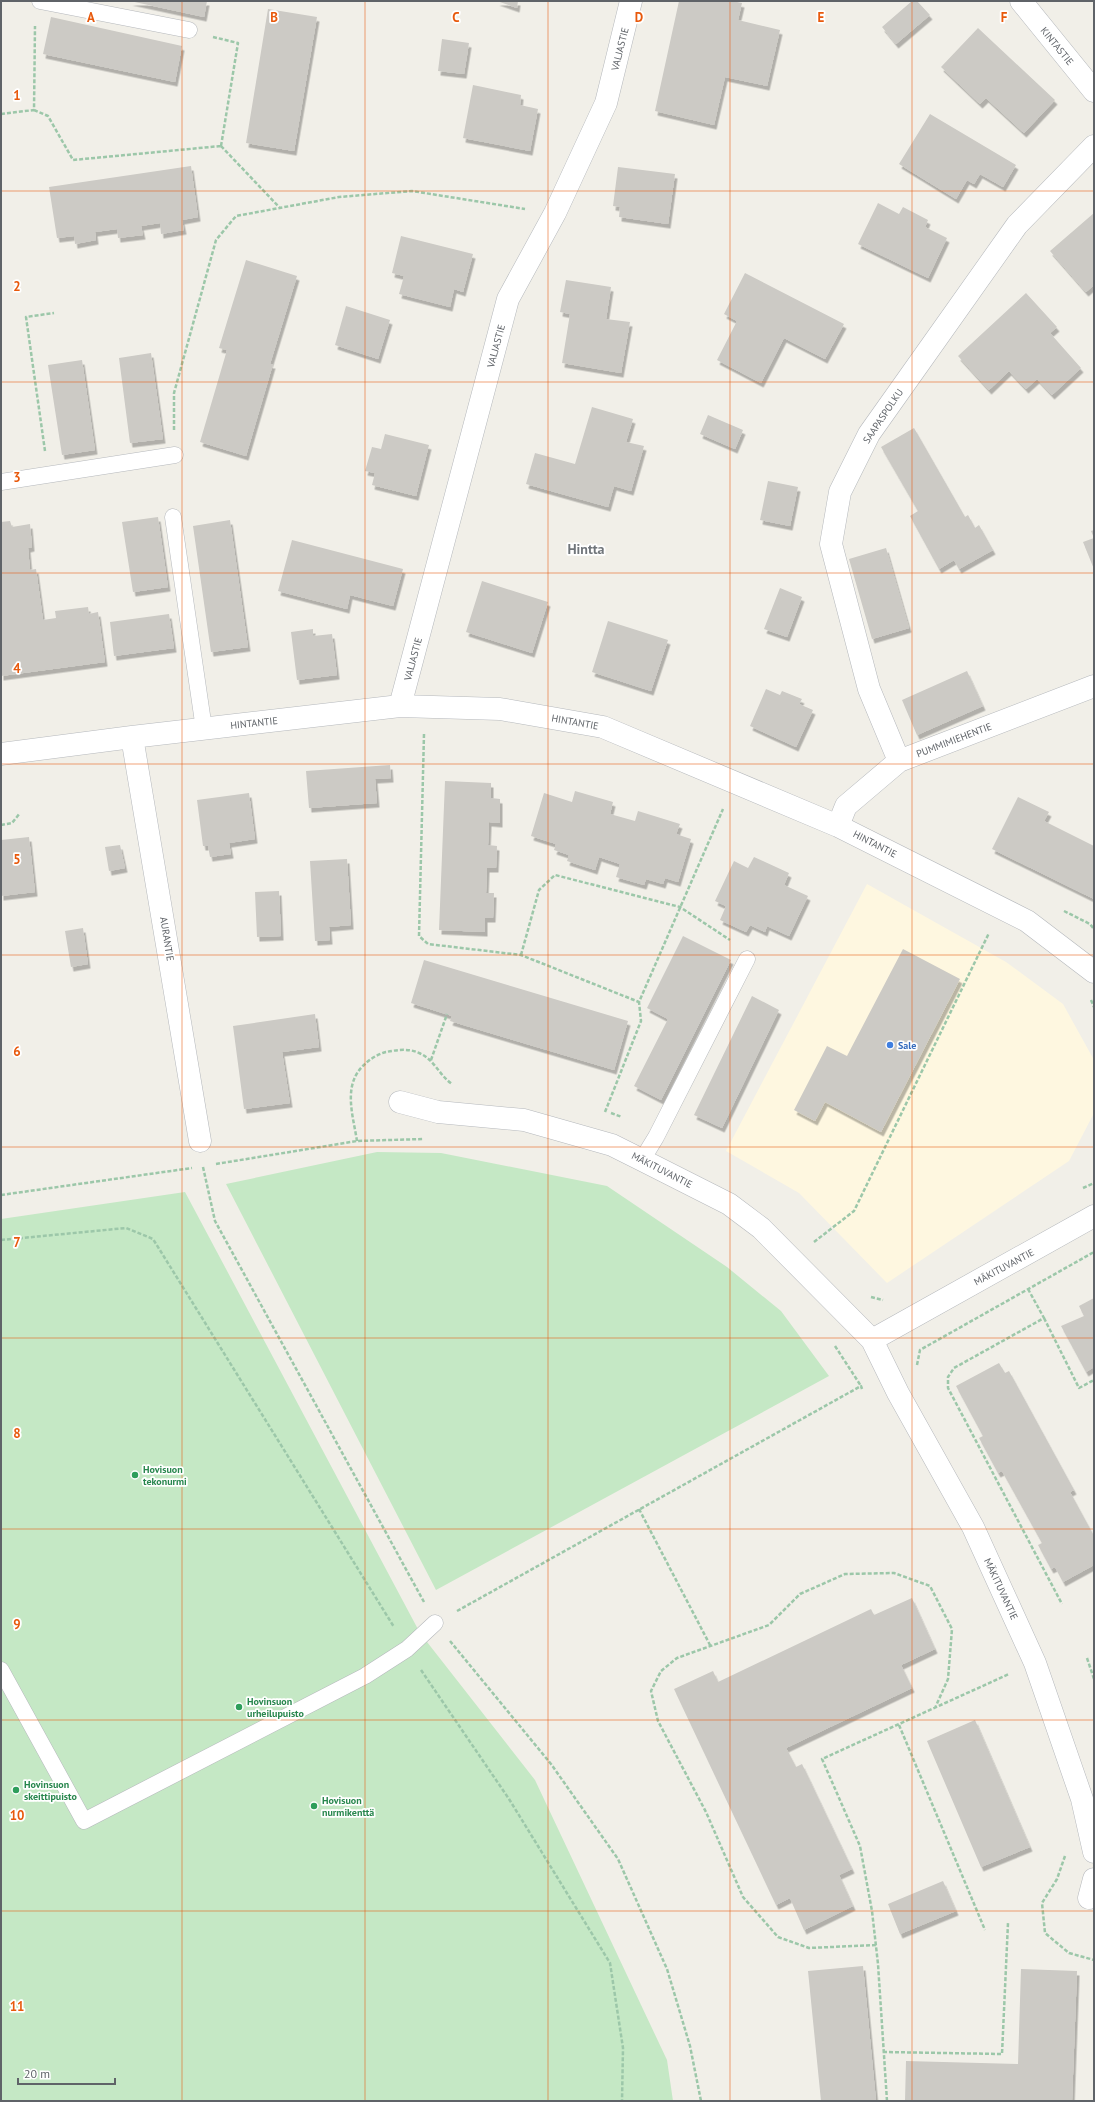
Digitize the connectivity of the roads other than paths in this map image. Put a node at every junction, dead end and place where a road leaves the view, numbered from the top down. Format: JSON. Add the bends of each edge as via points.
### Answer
{"nodes":[{"id":1,"x":40,"y":1,"type":"edge"},
{"id":2,"x":631,"y":1,"type":"edge"},
{"id":3,"x":1020,"y":1,"type":"edge"},
{"id":4,"x":189,"y":30,"type":"road end"},
{"id":5,"x":1094,"y":91,"type":"edge"},
{"id":6,"x":1094,"y":146,"type":"edge"},
{"id":7,"x":174,"y":455,"type":"road end"},
{"id":8,"x":1,"y":482,"type":"edge"},
{"id":9,"x":174,"y":517,"type":"dead end"},
{"id":10,"x":1094,"y":686,"type":"edge"},
{"id":11,"x":400,"y":706,"type":"junction"},
{"id":12,"x":204,"y":729,"type":"junction"},
{"id":13,"x":132,"y":737,"type":"junction"},
{"id":14,"x":1,"y":754,"type":"edge"},
{"id":15,"x":899,"y":761,"type":"junction"},
{"id":16,"x":838,"y":826,"type":"junction"},
{"id":17,"x":747,"y":960,"type":"road end"},
{"id":18,"x":1094,"y":972,"type":"edge"},
{"id":19,"x":400,"y":1102,"type":"dead end"},
{"id":20,"x":200,"y":1141,"type":"road end"},
{"id":21,"x":642,"y":1160,"type":"junction"},
{"id":22,"x":1094,"y":1216,"type":"edge"},
{"id":23,"x":872,"y":1340,"type":"junction"},
{"id":24,"x":435,"y":1623,"type":"road end"},
{"id":25,"x":1,"y":1670,"type":"edge"},
{"id":26,"x":1094,"y":1852,"type":"edge"}],
"edges":[{"from":1,"to":4,"type":"lane"},
{"from":2,"to":11,"type":"street","name":"VALJASTIE","via":[[606,103],[555,213],[508,299]]},
{"from":3,"to":5,"type":"street","name":"KINTASTIE"},
{"from":6,"to":15,"type":"street","name":"SAAPASPOLKU","via":[[1017,225],[869,434],[840,492],[831,544],[869,689]]},
{"from":7,"to":8,"type":"lane"},
{"from":9,"to":12,"type":"lane"},
{"from":10,"to":15,"type":"street","name":"PUMMIMIEHENTIE"},
{"from":11,"to":12,"type":"street","name":"HINTANTIE"},
{"from":11,"to":16,"type":"street","name":"HINTANTIE","via":[[500,709],[603,727]]},
{"from":12,"to":13,"type":"street","name":"HINTANTIE"},
{"from":13,"to":14,"type":"street","name":"HINTANTIE"},
{"from":13,"to":20,"type":"street","name":"AURANTIE"},
{"from":15,"to":16,"type":"street","name":"PUMMIMIEHENTIE","via":[[846,806]]},
{"from":16,"to":18,"type":"street","name":"HINTANTIE","via":[[1027,921]]},
{"from":17,"to":21,"type":"lane"},
{"from":19,"to":21,"type":"street","name":"MÄKITUVANTIE","via":[[438,1112],[524,1120],[612,1145]]},
{"from":21,"to":23,"type":"street","name":"MÄKITUVANTIE","via":[[729,1204],[761,1228]]},
{"from":22,"to":23,"type":"street","name":"MÄKITUVANTIE"},
{"from":23,"to":26,"type":"street","name":"MÄKITUVANTIE","via":[[898,1393],[973,1527],[1035,1663],[1082,1799]]},
{"from":24,"to":25,"type":"lane","via":[[407,1649],[366,1676],[84,1822]]}]}
